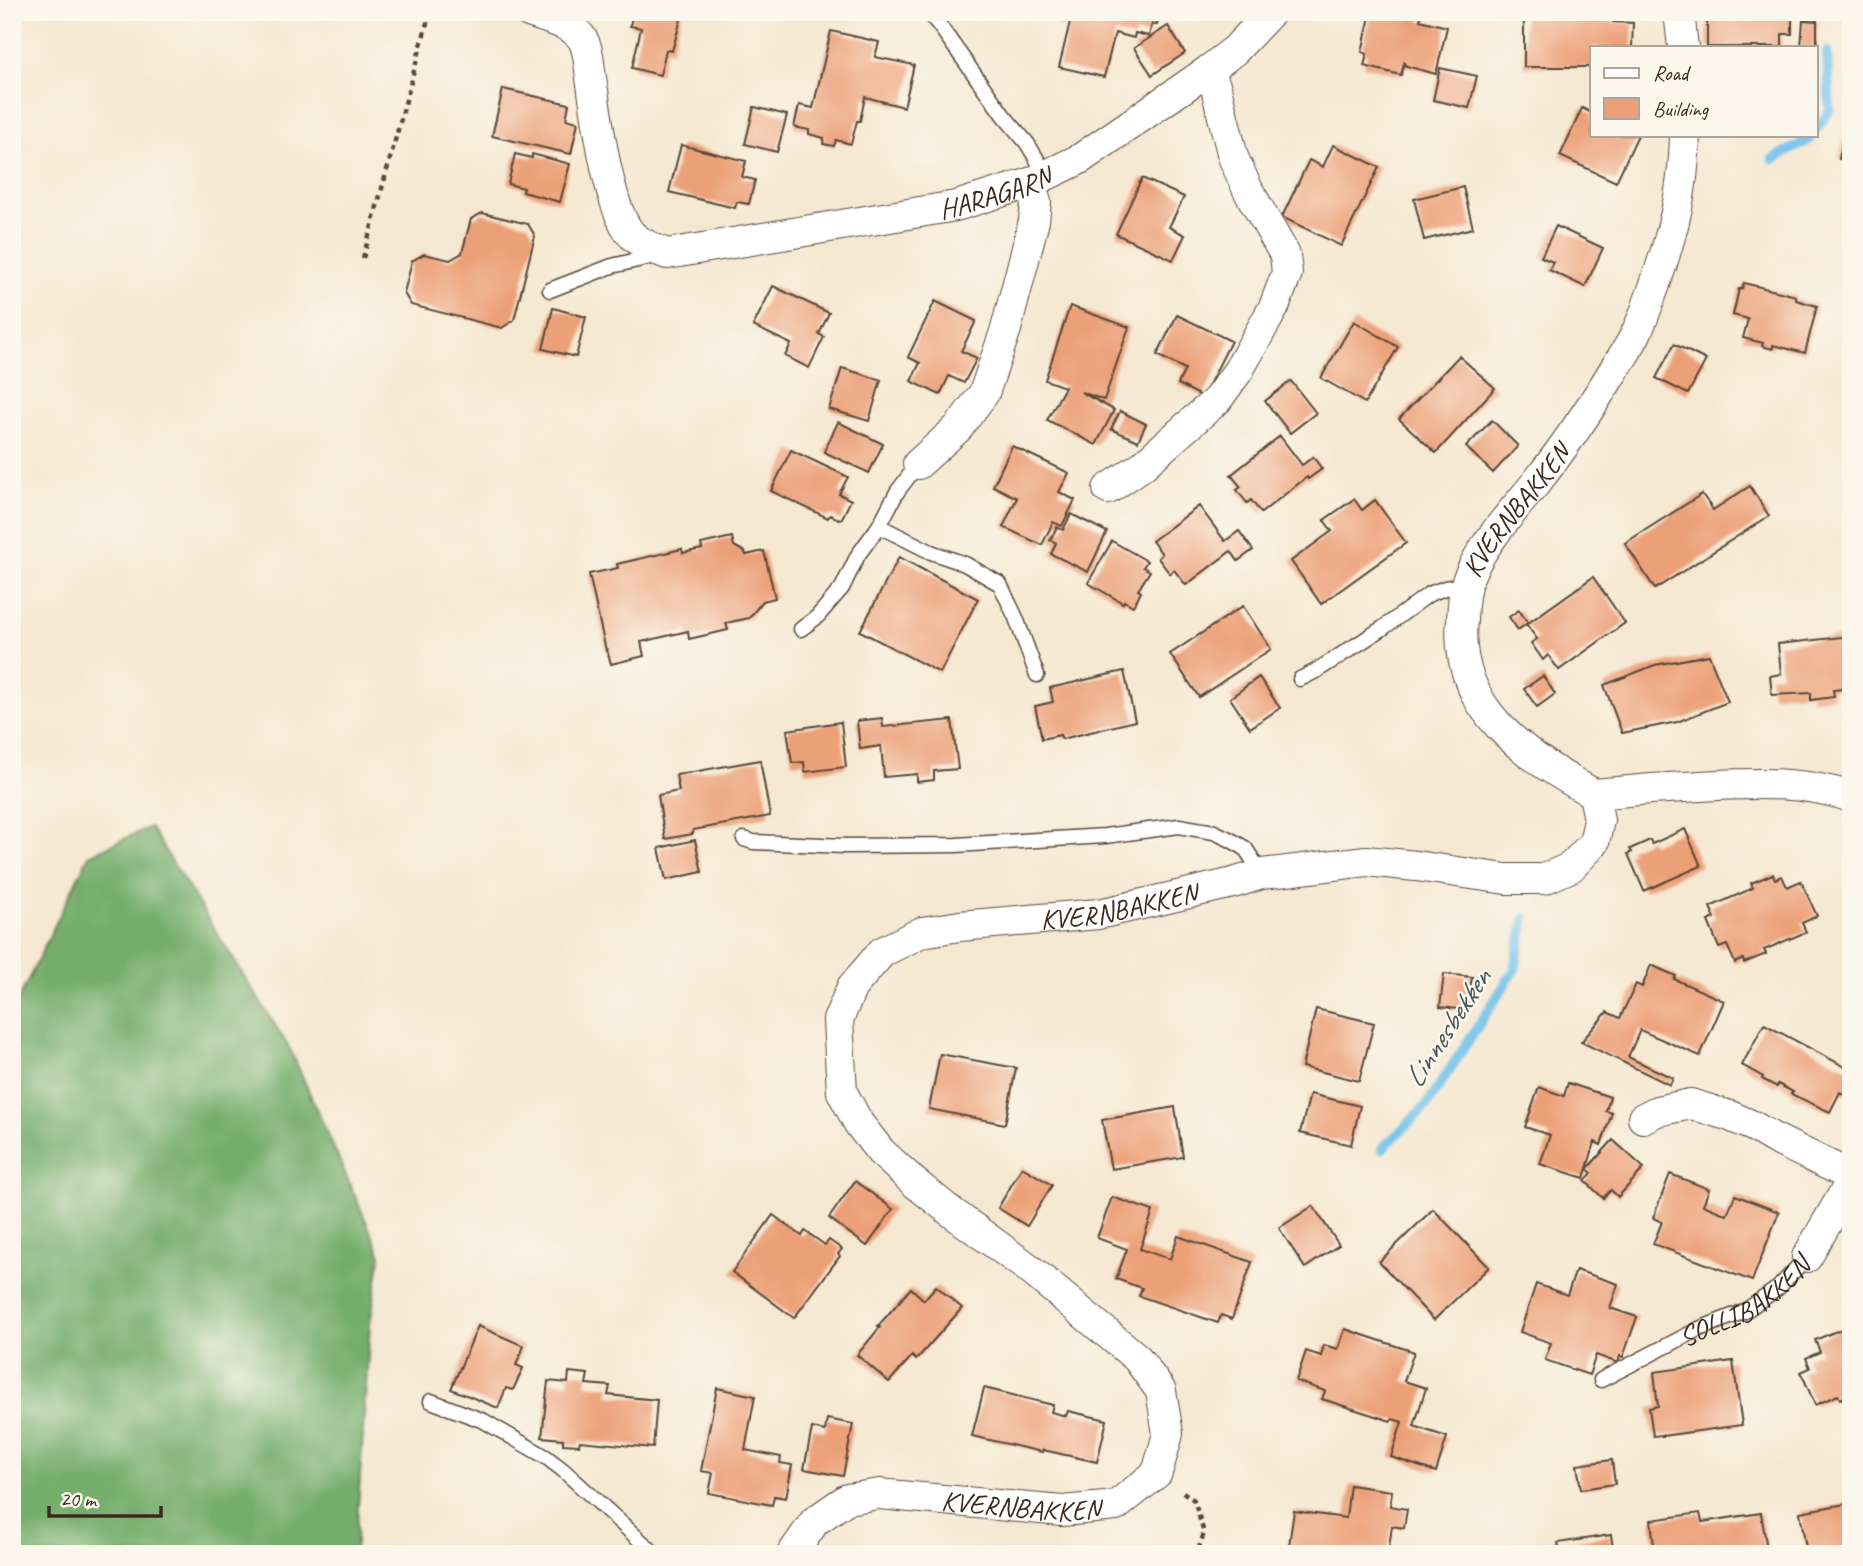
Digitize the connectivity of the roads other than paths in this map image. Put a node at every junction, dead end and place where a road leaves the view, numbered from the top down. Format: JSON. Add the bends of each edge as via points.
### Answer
{"nodes":[{"id":1,"x":528,"y":12,"type":"edge"},
{"id":2,"x":928,"y":12,"type":"edge"},
{"id":3,"x":1271,"y":12,"type":"edge"},
{"id":4,"x":1679,"y":12,"type":"edge"},
{"id":5,"x":1683,"y":46,"type":"edge"},
{"id":6,"x":1209,"y":70,"type":"junction"},
{"id":7,"x":1685,"y":136,"type":"edge"},
{"id":8,"x":1039,"y":179,"type":"junction"},
{"id":9,"x":667,"y":254,"type":"junction"},
{"id":10,"x":550,"y":290,"type":"dead end"},
{"id":11,"x":918,"y":464,"type":"joint"},
{"id":12,"x":1108,"y":489,"type":"dead end"},
{"id":13,"x":880,"y":526,"type":"junction"},
{"id":14,"x":1465,"y":585,"type":"junction"},
{"id":15,"x":801,"y":629,"type":"dead end"},
{"id":16,"x":1037,"y":675,"type":"dead end"},
{"id":17,"x":1300,"y":679,"type":"dead end"},
{"id":18,"x":1594,"y":794,"type":"junction"},
{"id":19,"x":1851,"y":797,"type":"edge"},
{"id":20,"x":744,"y":839,"type":"dead end"},
{"id":21,"x":1262,"y":874,"type":"junction"},
{"id":22,"x":1643,"y":1118,"type":"dead end"},
{"id":23,"x":1851,"y":1176,"type":"edge"},
{"id":24,"x":1851,"y":1181,"type":"edge"},
{"id":25,"x":1807,"y":1257,"type":"joint"},
{"id":26,"x":1601,"y":1380,"type":"dead end"},
{"id":27,"x":431,"y":1401,"type":"dead end"},
{"id":28,"x":655,"y":1554,"type":"edge"},
{"id":29,"x":792,"y":1554,"type":"edge"}],
"edges":[{"from":1,"to":9,"type":"street","via":[[570,27],[583,39],[615,204],[632,235]]},
{"from":2,"to":8,"type":"lane","via":[[1027,143]]},
{"from":3,"to":6,"type":"street","name":"HARAGARN"},
{"from":4,"to":5,"type":"street"},
{"from":6,"to":8,"type":"street","name":"HARAGARN","via":[[1080,159]]},
{"from":6,"to":12,"type":"street","via":[[1233,157],[1284,255],[1287,273],[1274,307],[1217,400],[1142,466]]},
{"from":7,"to":14,"type":"street","name":"KVERNBAKKEN","via":[[1677,214],[1638,330],[1597,398],[1493,537]]},
{"from":8,"to":9,"type":"street","name":"HARAGARN","via":[[956,206]]},
{"from":8,"to":11,"type":"street","via":[[1034,220],[1006,329],[984,393],[958,428]]},
{"from":9,"to":10,"type":"lane","via":[[612,266]]},
{"from":11,"to":13,"type":"lane"},
{"from":13,"to":15,"type":"lane","via":[[858,555],[842,589]]},
{"from":13,"to":16,"type":"lane","via":[[1000,584]]},
{"from":14,"to":17,"type":"lane","via":[[1429,594]]},
{"from":14,"to":18,"type":"street","name":"KVERNBAKKEN","via":[[1460,637],[1477,699],[1498,726],[1549,769]]},
{"from":18,"to":19,"type":"street","via":[[1764,783]]},
{"from":18,"to":21,"type":"street","name":"KVERNBAKKEN","via":[[1599,820],[1594,843],[1571,867],[1544,879],[1506,880],[1366,861]]},
{"from":20,"to":21,"type":"lane","via":[[844,846],[956,845],[1105,836],[1179,826],[1205,830],[1245,848]]},
{"from":21,"to":29,"type":"street","name":"KVERNBAKKEN","via":[[1099,914],[922,932],[882,952],[852,987],[838,1020],[842,1092],[859,1124],[881,1152],[933,1197],[1137,1358],[1161,1391],[1168,1434],[1157,1473],[1116,1506],[1062,1511],[879,1494],[847,1499],[814,1521]]},
{"from":22,"to":23,"type":"street","via":[[1691,1104],[1730,1116]]},
{"from":24,"to":25,"type":"street","name":"SOLLIBAKKEN"},
{"from":25,"to":26,"type":"lane","name":"SOLLIBAKKEN","via":[[1778,1288],[1745,1311],[1699,1329]]},
{"from":27,"to":28,"type":"lane","via":[[484,1421],[547,1457]]}]}
